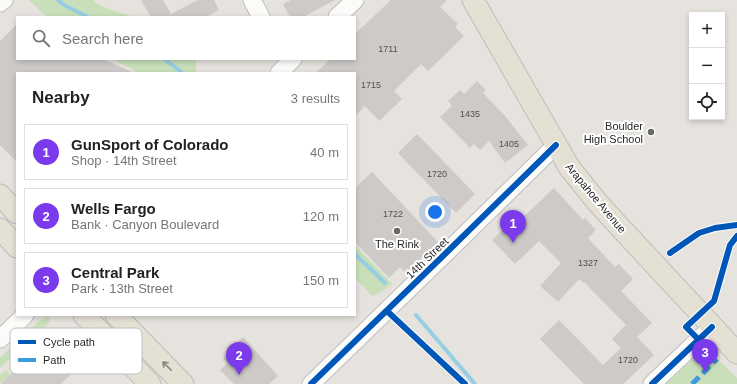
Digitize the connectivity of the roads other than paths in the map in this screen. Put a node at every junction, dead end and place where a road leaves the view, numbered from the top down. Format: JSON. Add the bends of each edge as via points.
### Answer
{"nodes":[{"id":1,"x":4,"y":0,"type":"edge"},
{"id":2,"x":252,"y":0,"type":"edge"},
{"id":3,"x":355,"y":0,"type":"edge"},
{"id":4,"x":473,"y":0,"type":"edge"},
{"id":5,"x":0,"y":3,"type":"edge"},
{"id":6,"x":260,"y":16,"type":"edge"},
{"id":7,"x":338,"y":16,"type":"edge"},
{"id":8,"x":556,"y":145,"type":"junction"},
{"id":9,"x":0,"y":195,"type":"edge"},
{"id":10,"x":16,"y":212,"type":"edge"},
{"id":11,"x":0,"y":229,"type":"edge"},
{"id":12,"x":16,"y":245,"type":"edge"},
{"id":13,"x":25,"y":316,"type":"edge"},
{"id":14,"x":85,"y":316,"type":"edge"},
{"id":15,"x":117,"y":316,"type":"edge"},
{"id":16,"x":712,"y":327,"type":"junction"},
{"id":17,"x":12,"y":328,"type":"edge"},
{"id":18,"x":96,"y":328,"type":"edge"},
{"id":19,"x":129,"y":328,"type":"edge"},
{"id":20,"x":10,"y":330,"type":"edge"},
{"id":21,"x":0,"y":339,"type":"edge"},
{"id":22,"x":142,"y":342,"type":"edge"},
{"id":23,"x":737,"y":353,"type":"edge"},
{"id":24,"x":140,"y":374,"type":"edge"},
{"id":25,"x":150,"y":384,"type":"edge"},
{"id":26,"x":183,"y":384,"type":"edge"},
{"id":27,"x":311,"y":384,"type":"edge"},
{"id":28,"x":652,"y":384,"type":"edge"}],
"edges":[{"from":1,"to":5,"type":"street"},
{"from":2,"to":6,"type":"street"},
{"from":3,"to":7,"type":"street"},
{"from":4,"to":8,"type":"main road","name":"Arapahoe Avenue"},
{"from":8,"to":16,"type":"main road","name":"Arapahoe Avenue","via":[[569,167],[597,202]]},
{"from":8,"to":27,"type":"street","name":"14th Street"},
{"from":9,"to":10,"type":"main road"},
{"from":11,"to":12,"type":"main road"},
{"from":13,"to":17,"type":"street"},
{"from":14,"to":18,"type":"main road"},
{"from":19,"to":15,"type":"main road","one_way":true},
{"from":16,"to":23,"type":"main road","name":"Arapahoe Avenue"},
{"from":16,"to":28,"type":"street"},
{"from":20,"to":21,"type":"street"},
{"from":26,"to":22,"type":"main road","one_way":true},
{"from":24,"to":25,"type":"main road"}]}
